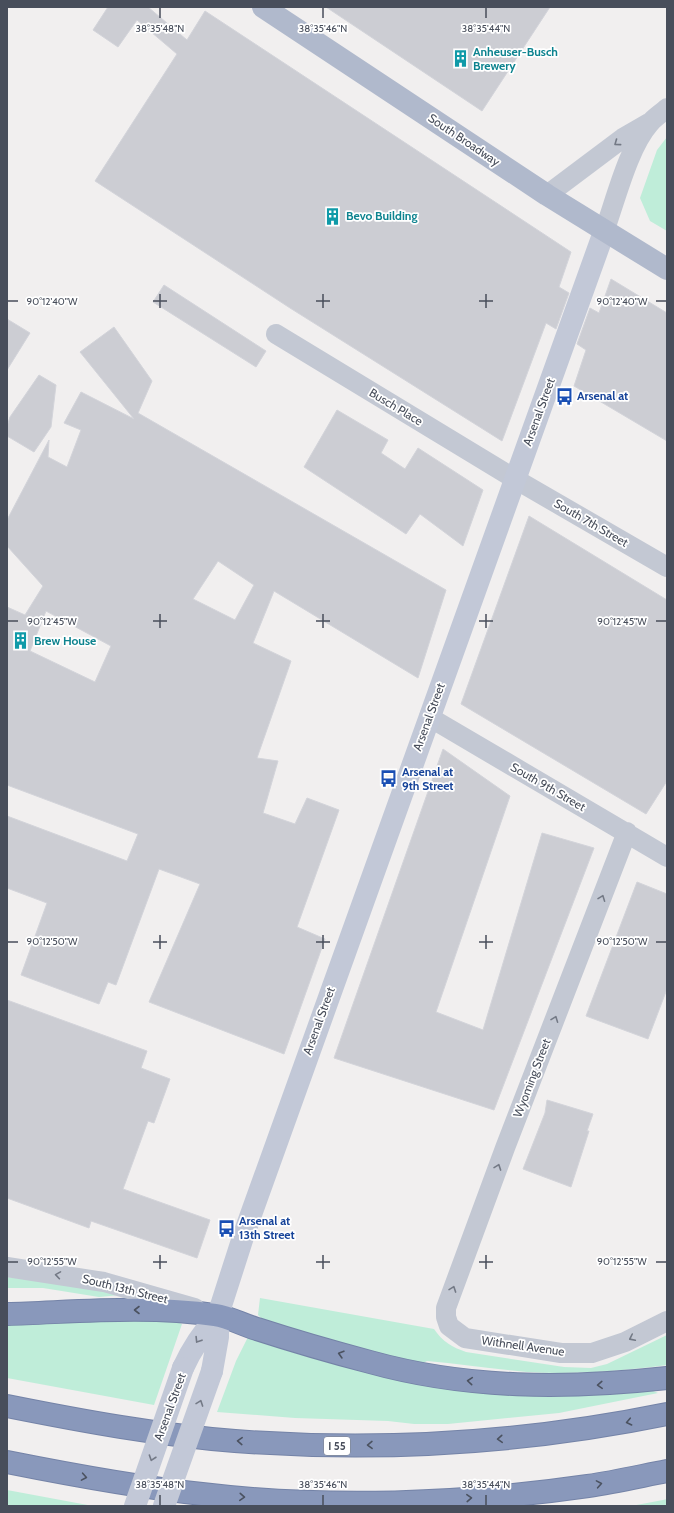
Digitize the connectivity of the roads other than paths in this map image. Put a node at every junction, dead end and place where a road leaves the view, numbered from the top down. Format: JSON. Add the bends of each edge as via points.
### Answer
{"nodes":[{"id":1,"x":263,"y":7,"type":"edge"},
{"id":2,"x":667,"y":108,"type":"edge"},
{"id":3,"x":650,"y":122,"type":"junction"},
{"id":4,"x":546,"y":195,"type":"junction"},
{"id":5,"x":604,"y":232,"type":"junction"},
{"id":6,"x":667,"y":269,"type":"edge"},
{"id":7,"x":276,"y":334,"type":"dead end"},
{"id":8,"x":515,"y":479,"type":"junction"},
{"id":9,"x":667,"y":567,"type":"edge"},
{"id":10,"x":429,"y":717,"type":"junction"},
{"id":11,"x":627,"y":832,"type":"junction"},
{"id":12,"x":667,"y":857,"type":"edge"},
{"id":13,"x":7,"y":1267,"type":"edge"},
{"id":14,"x":7,"y":1314,"type":"edge"},
{"id":15,"x":218,"y":1315,"type":"junction"},
{"id":16,"x":667,"y":1321,"type":"edge"},
{"id":17,"x":449,"y":1326,"type":"joint"},
{"id":18,"x":667,"y":1378,"type":"edge"},
{"id":19,"x":7,"y":1406,"type":"edge"},
{"id":20,"x":667,"y":1414,"type":"edge"},
{"id":21,"x":7,"y":1462,"type":"edge"},
{"id":22,"x":667,"y":1471,"type":"edge"},
{"id":23,"x":135,"y":1506,"type":"edge"},
{"id":24,"x":164,"y":1506,"type":"edge"}],
"edges":[{"from":1,"to":4,"type":"main road","name":"South Broadway"},
{"from":2,"to":3,"type":"street","name":"Arsenal Street"},
{"from":3,"to":4,"type":"street","name":"Arsenal Street","one_way":true,"via":[[623,138]]},
{"from":3,"to":5,"type":"street","name":"Arsenal Street","via":[[630,159]]},
{"from":4,"to":5,"type":"main road","name":"South Broadway"},
{"from":5,"to":6,"type":"main road","name":"South Broadway"},
{"from":5,"to":8,"type":"main road","name":"Arsenal Street"},
{"from":7,"to":8,"type":"street","name":"Busch Place"},
{"from":8,"to":9,"type":"street","name":"South 7th Street"},
{"from":8,"to":10,"type":"main road","name":"Arsenal Street"},
{"from":10,"to":11,"type":"street","name":"South 9th Street"},
{"from":10,"to":15,"type":"main road","name":"Arsenal Street","via":[[244,1234]]},
{"from":11,"to":12,"type":"street","name":"South 9th Street"},
{"from":17,"to":11,"type":"street","name":"Wyoming Street","one_way":true,"via":[[446,1308]]},
{"from":15,"to":13,"type":"street","name":"South 13th Street","one_way":true,"via":[[117,1284]]},
{"from":15,"to":14,"type":"highway","one_way":true,"via":[[158,1310]]},
{"from":18,"to":15,"type":"highway","one_way":true,"via":[[619,1384],[558,1386],[447,1379],[370,1362]]},
{"from":15,"to":23,"type":"main road","name":"Arsenal Street","one_way":true,"bridge":true,"via":[[203,1332],[183,1368]]},
{"from":24,"to":15,"type":"main road","name":"Arsenal Street","one_way":true,"bridge":true,"via":[[212,1372],[218,1337]]},
{"from":16,"to":17,"type":"street","name":"Withnell Avenue","one_way":true,"via":[[625,1342],[592,1353],[561,1353],[465,1338]]},
{"from":20,"to":19,"type":"highway","number":"I 55","one_way":true,"via":[[522,1438],[425,1445],[330,1446],[234,1441],[138,1429]]},
{"from":21,"to":22,"type":"highway","one_way":true,"via":[[106,1481],[203,1494],[297,1501],[387,1502],[497,1496],[588,1486]]}]}
